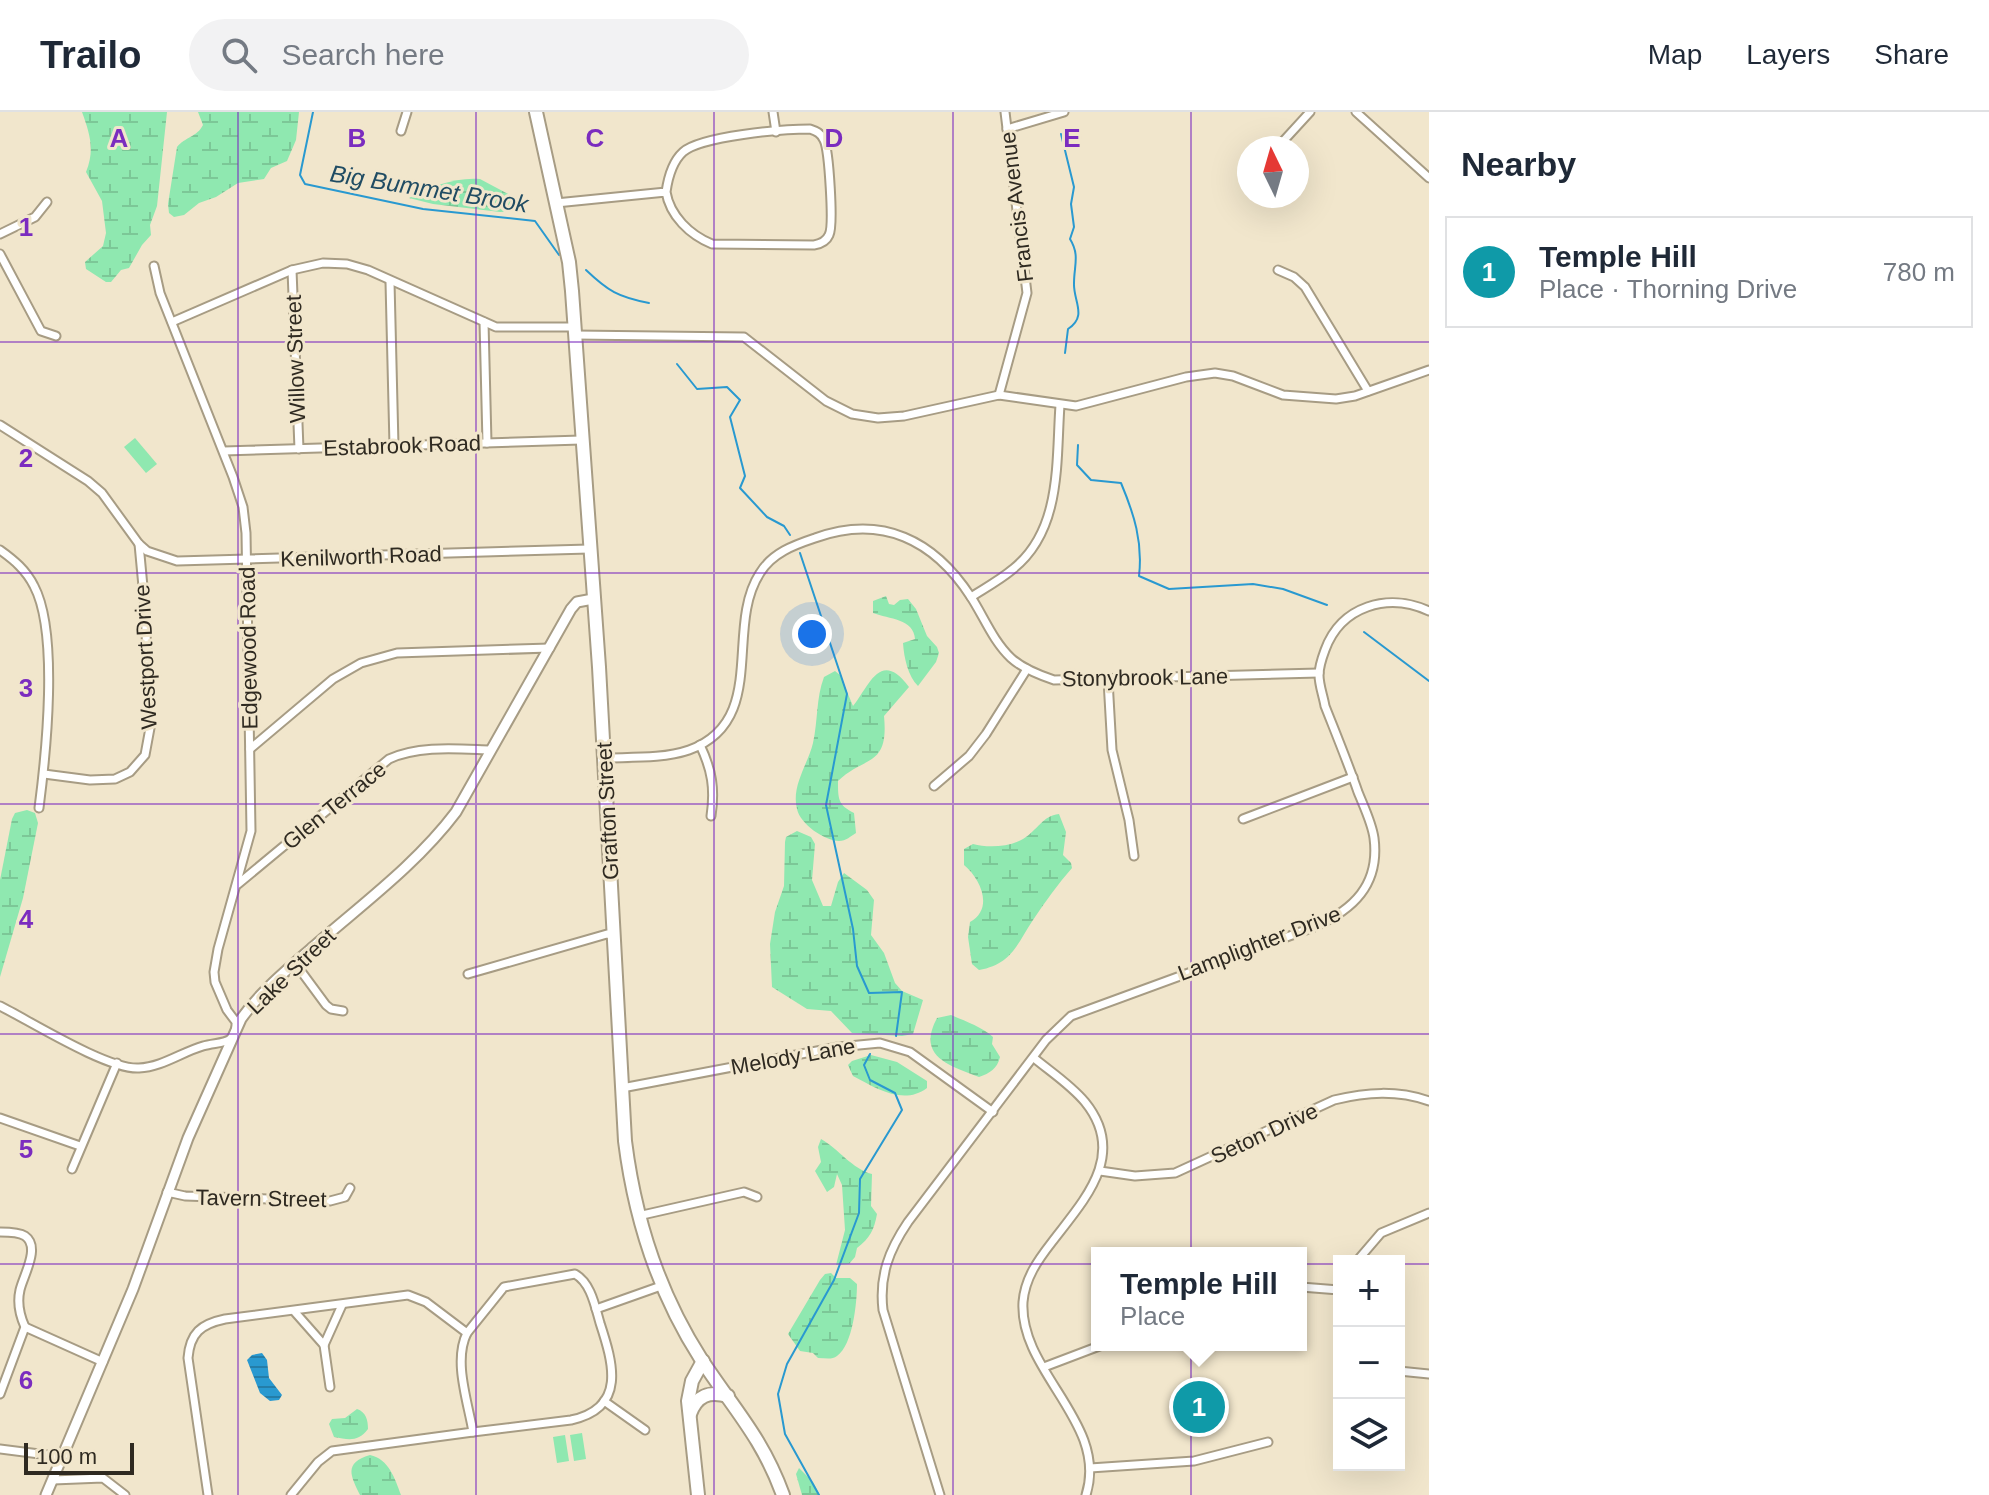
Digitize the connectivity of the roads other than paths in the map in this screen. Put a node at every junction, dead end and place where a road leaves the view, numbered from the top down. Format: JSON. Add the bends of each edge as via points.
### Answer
{"nodes":[{"id":1,"x":407,"y":112,"type":"edge"},
{"id":2,"x":536,"y":112,"type":"edge"},
{"id":3,"x":773,"y":112,"type":"edge"},
{"id":4,"x":1005,"y":112,"type":"edge"},
{"id":5,"x":1064,"y":112,"type":"edge"},
{"id":6,"x":1310,"y":112,"type":"edge"},
{"id":7,"x":1356,"y":112,"type":"edge"},
{"id":8,"x":1007,"y":129,"type":"junction"},
{"id":9,"x":401,"y":131,"type":"dead end"},
{"id":10,"x":776,"y":132,"type":"junction"},
{"id":11,"x":1288,"y":136,"type":"edge"},
{"id":12,"x":1429,"y":178,"type":"edge"},
{"id":13,"x":666,"y":192,"type":"junction"},
{"id":14,"x":47,"y":202,"type":"dead end"},
{"id":15,"x":556,"y":203,"type":"junction"},
{"id":16,"x":0,"y":234,"type":"edge"},
{"id":17,"x":0,"y":254,"type":"edge"},
{"id":18,"x":154,"y":266,"type":"dead end"},
{"id":19,"x":292,"y":270,"type":"junction"},
{"id":20,"x":1278,"y":270,"type":"dead end"},
{"id":21,"x":390,"y":282,"type":"junction"},
{"id":22,"x":172,"y":322,"type":"junction"},
{"id":23,"x":484,"y":322,"type":"junction"},
{"id":24,"x":574,"y":331,"type":"junction"},
{"id":25,"x":56,"y":336,"type":"dead end"},
{"id":26,"x":1429,"y":370,"type":"edge"},
{"id":27,"x":1368,"y":391,"type":"junction"},
{"id":28,"x":999,"y":395,"type":"junction"},
{"id":29,"x":1060,"y":405,"type":"junction"},
{"id":30,"x":0,"y":425,"type":"edge"},
{"id":31,"x":581,"y":440,"type":"junction"},
{"id":32,"x":487,"y":443,"type":"junction"},
{"id":33,"x":394,"y":446,"type":"junction"},
{"id":34,"x":299,"y":449,"type":"junction"},
{"id":35,"x":224,"y":451,"type":"junction"},
{"id":36,"x":139,"y":544,"type":"junction"},
{"id":37,"x":589,"y":549,"type":"junction"},
{"id":38,"x":0,"y":550,"type":"edge"},
{"id":39,"x":247,"y":559,"type":"junction"},
{"id":40,"x":971,"y":597,"type":"junction"},
{"id":41,"x":593,"y":599,"type":"junction"},
{"id":42,"x":1429,"y":611,"type":"edge"},
{"id":43,"x":550,"y":648,"type":"junction"},
{"id":44,"x":1027,"y":669,"type":"junction"},
{"id":45,"x":1319,"y":673,"type":"junction"},
{"id":46,"x":1108,"y":680,"type":"junction"},
{"id":47,"x":700,"y":745,"type":"junction"},
{"id":48,"x":250,"y":749,"type":"junction"},
{"id":49,"x":491,"y":750,"type":"junction"},
{"id":50,"x":604,"y":758,"type":"junction"},
{"id":51,"x":44,"y":774,"type":"junction"},
{"id":52,"x":1353,"y":777,"type":"junction"},
{"id":53,"x":934,"y":786,"type":"dead end"},
{"id":54,"x":39,"y":808,"type":"dead end"},
{"id":55,"x":711,"y":816,"type":"dead end"},
{"id":56,"x":1243,"y":819,"type":"dead end"},
{"id":57,"x":1134,"y":856,"type":"dead end"},
{"id":58,"x":236,"y":885,"type":"junction"},
{"id":59,"x":614,"y":935,"type":"junction"},
{"id":60,"x":295,"y":963,"type":"junction"},
{"id":61,"x":468,"y":974,"type":"dead end"},
{"id":62,"x":0,"y":1006,"type":"edge"},
{"id":63,"x":343,"y":1011,"type":"dead end"},
{"id":64,"x":235,"y":1035,"type":"junction"},
{"id":65,"x":1034,"y":1058,"type":"junction"},
{"id":66,"x":117,"y":1063,"type":"junction"},
{"id":67,"x":622,"y":1088,"type":"junction"},
{"id":68,"x":1429,"y":1101,"type":"edge"},
{"id":69,"x":993,"y":1112,"type":"junction"},
{"id":70,"x":0,"y":1118,"type":"edge"},
{"id":71,"x":80,"y":1146,"type":"junction"},
{"id":72,"x":72,"y":1169,"type":"dead end"},
{"id":73,"x":1100,"y":1171,"type":"junction"},
{"id":74,"x":350,"y":1188,"type":"dead end"},
{"id":75,"x":167,"y":1192,"type":"junction"},
{"id":76,"x":757,"y":1197,"type":"dead end"},
{"id":77,"x":1429,"y":1213,"type":"edge"},
{"id":78,"x":638,"y":1216,"type":"junction"},
{"id":79,"x":0,"y":1232,"type":"edge"},
{"id":80,"x":1362,"y":1255,"type":"edge"},
{"id":81,"x":661,"y":1286,"type":"junction"},
{"id":82,"x":1307,"y":1287,"type":"edge"},
{"id":83,"x":1333,"y":1290,"type":"edge"},
{"id":84,"x":342,"y":1305,"type":"junction"},
{"id":85,"x":596,"y":1309,"type":"junction"},
{"id":86,"x":294,"y":1311,"type":"junction"},
{"id":87,"x":25,"y":1327,"type":"junction"},
{"id":88,"x":467,"y":1333,"type":"junction"},
{"id":89,"x":324,"y":1345,"type":"junction"},
{"id":90,"x":1091,"y":1349,"type":"edge"},
{"id":91,"x":703,"y":1361,"type":"junction"},
{"id":92,"x":103,"y":1362,"type":"junction"},
{"id":93,"x":1044,"y":1367,"type":"junction"},
{"id":94,"x":1405,"y":1372,"type":"edge"},
{"id":95,"x":1429,"y":1374,"type":"edge"},
{"id":96,"x":330,"y":1387,"type":"dead end"},
{"id":97,"x":0,"y":1394,"type":"edge"},
{"id":98,"x":729,"y":1396,"type":"junction"},
{"id":99,"x":604,"y":1401,"type":"junction"},
{"id":100,"x":689,"y":1417,"type":"junction"},
{"id":101,"x":645,"y":1430,"type":"dead end"},
{"id":102,"x":473,"y":1432,"type":"junction"},
{"id":103,"x":1268,"y":1442,"type":"dead end"},
{"id":104,"x":0,"y":1449,"type":"edge"},
{"id":105,"x":63,"y":1457,"type":"junction"},
{"id":106,"x":1090,"y":1468,"type":"junction"},
{"id":107,"x":53,"y":1480,"type":"junction"},
{"id":108,"x":46,"y":1495,"type":"edge"},
{"id":109,"x":125,"y":1495,"type":"edge"},
{"id":110,"x":208,"y":1495,"type":"edge"},
{"id":111,"x":291,"y":1495,"type":"edge"},
{"id":112,"x":698,"y":1495,"type":"edge"},
{"id":113,"x":783,"y":1495,"type":"edge"},
{"id":114,"x":940,"y":1495,"type":"edge"},
{"id":115,"x":1086,"y":1495,"type":"edge"}],
"edges":[{"from":1,"to":9,"type":"street"},
{"from":2,"to":15,"type":"main road","name":"Grafton Street"},
{"from":3,"to":10,"type":"street"},
{"from":4,"to":8,"type":"street","name":"Francis Avenue"},
{"from":5,"to":8,"type":"street"},
{"from":6,"to":11,"type":"street"},
{"from":7,"to":12,"type":"street"},
{"from":8,"to":28,"type":"street","name":"Francis Avenue","via":[[1027,293]]},
{"from":10,"to":13,"type":"street","via":[[691,146],[673,166]]},
{"from":10,"to":13,"type":"street","via":[[810,129],[825,141],[831,226],[820,244],[712,244],[684,225]]},
{"from":13,"to":15,"type":"street"},
{"from":14,"to":16,"type":"street","via":[[35,217]]},
{"from":15,"to":24,"type":"main road","name":"Grafton Street","via":[[569,262]]},
{"from":17,"to":25,"type":"street","via":[[41,331]]},
{"from":18,"to":22,"type":"street","name":"Edgewood Road"},
{"from":19,"to":21,"type":"street","via":[[336,263],[368,270]]},
{"from":19,"to":22,"type":"street"},
{"from":19,"to":34,"type":"street","name":"Willow Street"},
{"from":20,"to":27,"type":"street","via":[[1305,287]]},
{"from":21,"to":23,"type":"street"},
{"from":21,"to":33,"type":"street"},
{"from":22,"to":35,"type":"street","name":"Edgewood Road"},
{"from":23,"to":24,"type":"street"},
{"from":23,"to":32,"type":"street"},
{"from":24,"to":28,"type":"street","via":[[744,337],[826,401],[866,416],[904,416]]},
{"from":24,"to":31,"type":"main road","name":"Grafton Street"},
{"from":26,"to":27,"type":"street"},
{"from":27,"to":29,"type":"street","via":[[1336,399],[1300,398],[1215,373],[1076,406]]},
{"from":28,"to":29,"type":"street"},
{"from":29,"to":40,"type":"street","via":[[1052,505],[1041,537],[1014,568]]},
{"from":30,"to":36,"type":"street","via":[[88,481],[111,503]]},
{"from":31,"to":32,"type":"street","name":"Estabrook Road"},
{"from":31,"to":37,"type":"main road","name":"Grafton Street"},
{"from":32,"to":33,"type":"street","name":"Estabrook Road"},
{"from":33,"to":34,"type":"street","name":"Estabrook Road"},
{"from":34,"to":35,"type":"street","name":"Estabrook Road"},
{"from":35,"to":39,"type":"street","name":"Edgewood Road","via":[[243,507]]},
{"from":36,"to":39,"type":"street","name":"Kenilworth Road","via":[[177,561]]},
{"from":36,"to":51,"type":"street","name":"Westport Drive","via":[[150,728],[145,755],[115,779]]},
{"from":37,"to":39,"type":"street","name":"Kenilworth Road"},
{"from":37,"to":41,"type":"main road","name":"Grafton Street"},
{"from":38,"to":51,"type":"street","via":[[27,574],[43,610],[48,706]]},
{"from":39,"to":48,"type":"street","name":"Edgewood Road"},
{"from":40,"to":44,"type":"street","name":"Stonybrook Lane","via":[[1004,651]]},
{"from":40,"to":47,"type":"street","name":"Stonybrook Lane","via":[[933,552],[898,534],[844,530],[785,550],[760,572],[753,587],[732,711],[722,729]]},
{"from":41,"to":43,"type":"street","name":"Lake Street","via":[[575,604]]},
{"from":41,"to":50,"type":"main road","name":"Grafton Street"},
{"from":42,"to":45,"type":"street","via":[[1388,602],[1358,611],[1331,637]]},
{"from":43,"to":48,"type":"street","via":[[397,653],[361,663],[333,679]]},
{"from":43,"to":49,"type":"street","name":"Lake Street"},
{"from":44,"to":46,"type":"street","name":"Stonybrook Lane","via":[[1054,680]]},
{"from":44,"to":53,"type":"street","via":[[986,734]]},
{"from":45,"to":46,"type":"street","name":"Stonybrook Lane"},
{"from":45,"to":52,"type":"street","name":"Lamplighter Drive","via":[[1325,706]]},
{"from":46,"to":57,"type":"street","via":[[1112,750]]},
{"from":47,"to":50,"type":"street","via":[[669,754]]},
{"from":47,"to":55,"type":"street","via":[[712,775]]},
{"from":48,"to":58,"type":"street","name":"Edgewood Road","via":[[251,831]]},
{"from":49,"to":58,"type":"street","name":"Glen Terrace","via":[[423,750],[389,759]]},
{"from":49,"to":60,"type":"street","name":"Lake Street","via":[[434,841]]},
{"from":50,"to":59,"type":"main road","name":"Grafton Street"},
{"from":51,"to":54,"type":"street"},
{"from":52,"to":56,"type":"street"},
{"from":52,"to":65,"type":"street","name":"Lamplighter Drive","via":[[1373,831],[1374,857],[1368,883],[1348,909],[1314,927],[1080,1012],[1056,1029]]},
{"from":58,"to":64,"type":"street","name":"Edgewood Road","via":[[214,975],[236,1022]]},
{"from":59,"to":61,"type":"street"},
{"from":59,"to":67,"type":"main road","name":"Grafton Street"},
{"from":60,"to":63,"type":"street","via":[[326,1005]]},
{"from":60,"to":64,"type":"street","name":"Lake Street","via":[[253,1003]]},
{"from":62,"to":66,"type":"street"},
{"from":64,"to":66,"type":"street","via":[[228,1043],[194,1049],[155,1066]]},
{"from":64,"to":75,"type":"street","name":"Lake Street"},
{"from":65,"to":69,"type":"street","name":"Lamplighter Drive"},
{"from":65,"to":73,"type":"street","via":[[1077,1094],[1097,1120]]},
{"from":66,"to":71,"type":"street"},
{"from":67,"to":69,"type":"street","name":"Melody Lane","via":[[880,1043],[910,1052]]},
{"from":67,"to":78,"type":"main road","name":"Grafton Street"},
{"from":68,"to":73,"type":"street","name":"Seton Drive","via":[[1393,1092],[1351,1095],[1175,1173]]},
{"from":69,"to":114,"type":"street","name":"Lamplighter Drive","via":[[900,1234],[882,1284],[886,1325]]},
{"from":70,"to":71,"type":"street"},
{"from":71,"to":72,"type":"street"},
{"from":73,"to":93,"type":"street","via":[[1027,1284],[1024,1320]]},
{"from":74,"to":75,"type":"street","name":"Tavern Street","via":[[345,1197],[330,1201]]},
{"from":75,"to":92,"type":"street","name":"Lake Street"},
{"from":76,"to":78,"type":"street","via":[[744,1192]]},
{"from":77,"to":80,"type":"street","via":[[1381,1233]]},
{"from":78,"to":81,"type":"main road","name":"Grafton Street"},
{"from":79,"to":87,"type":"street","via":[[24,1235],[31,1245],[19,1302]]},
{"from":81,"to":85,"type":"street"},
{"from":81,"to":91,"type":"main road","name":"Grafton Street"},
{"from":82,"to":83,"type":"street"},
{"from":84,"to":86,"type":"street"},
{"from":84,"to":88,"type":"street","via":[[413,1295]]},
{"from":84,"to":89,"type":"street"},
{"from":85,"to":88,"type":"street","via":[[575,1274],[517,1282],[500,1290]]},
{"from":85,"to":99,"type":"street","via":[[613,1370]]},
{"from":86,"to":89,"type":"street"},
{"from":86,"to":110,"type":"street","via":[[212,1322],[192,1337],[188,1358]]},
{"from":87,"to":92,"type":"street"},
{"from":87,"to":97,"type":"street"},
{"from":88,"to":102,"type":"street","via":[[462,1363]]},
{"from":89,"to":96,"type":"street"},
{"from":90,"to":93,"type":"street"},
{"from":91,"to":98,"type":"main road","name":"Grafton Street"},
{"from":91,"to":100,"type":"main road","via":[[690,1388]]},
{"from":92,"to":105,"type":"street","name":"Lake Street"},
{"from":93,"to":106,"type":"street","via":[[1082,1438]]},
{"from":94,"to":95,"type":"street"},
{"from":98,"to":100,"type":"main road","via":[[700,1397]]},
{"from":98,"to":113,"type":"main road","name":"Grafton Street","via":[[765,1450]]},
{"from":99,"to":101,"type":"street"},
{"from":99,"to":102,"type":"street","via":[[580,1418]]},
{"from":100,"to":112,"type":"main road"},
{"from":102,"to":111,"type":"street","via":[[332,1451]]},
{"from":103,"to":106,"type":"street","via":[[1202,1460]]},
{"from":104,"to":105,"type":"street"},
{"from":105,"to":107,"type":"street","name":"Lake Street"},
{"from":106,"to":115,"type":"street"},
{"from":107,"to":108,"type":"street","name":"Lake Street"},
{"from":107,"to":109,"type":"street","via":[[103,1478]]}]}
